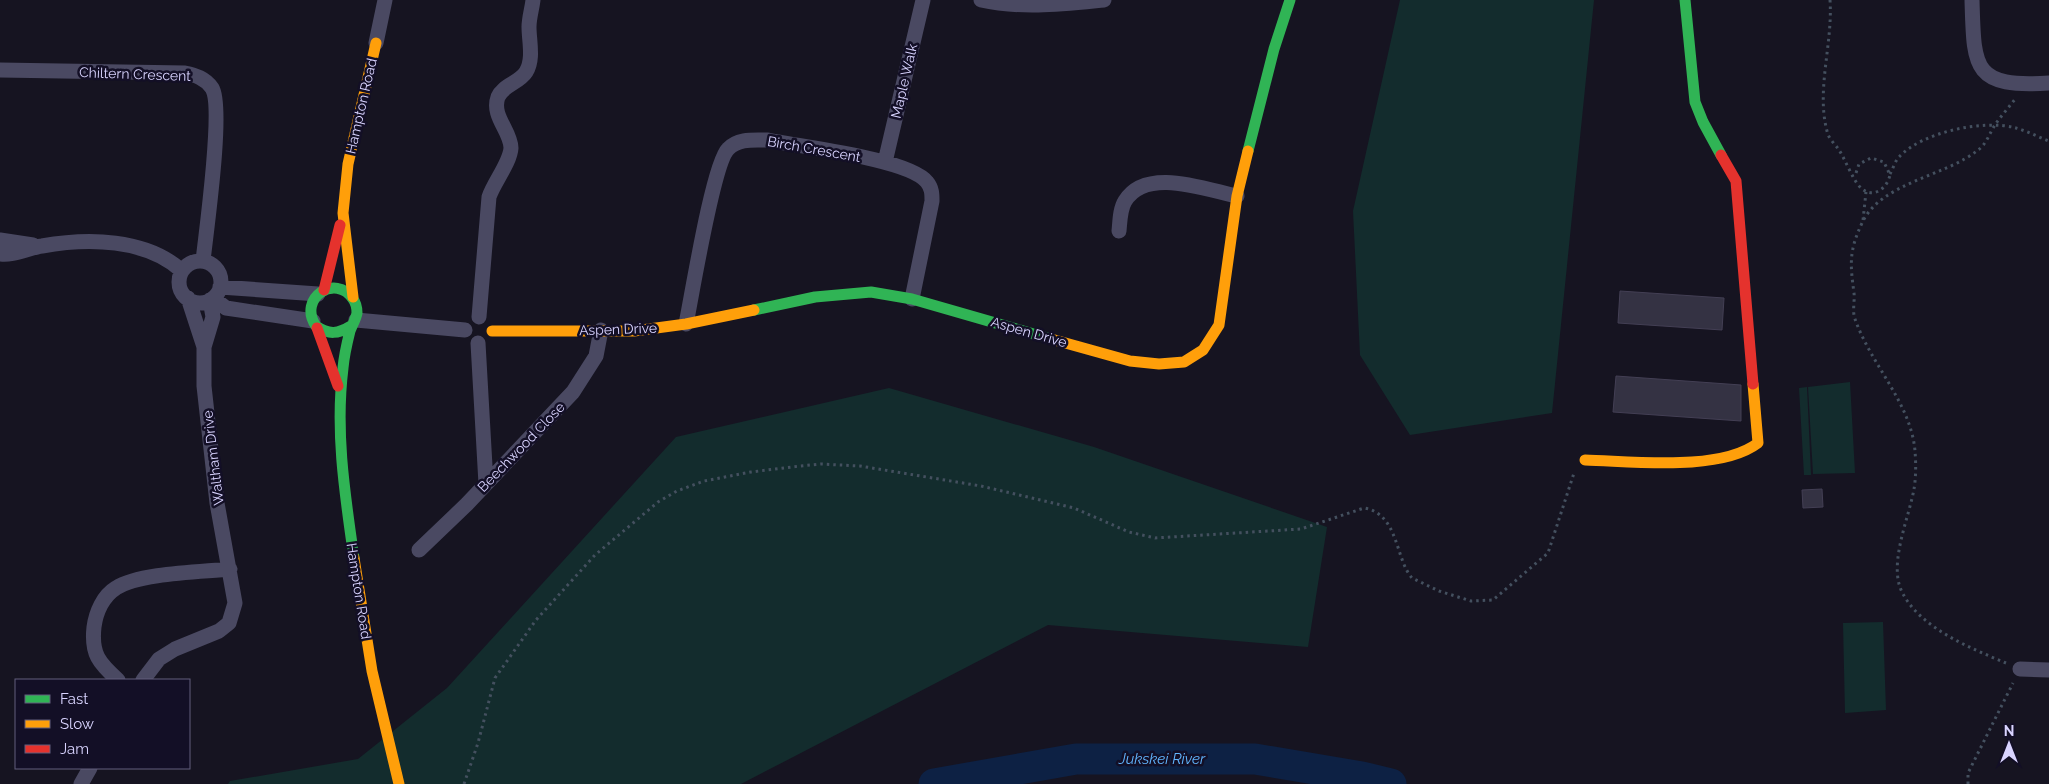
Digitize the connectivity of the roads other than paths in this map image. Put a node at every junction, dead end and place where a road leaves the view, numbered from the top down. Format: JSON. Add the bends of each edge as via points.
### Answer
{"nodes":[{"id":1,"x":385,"y":0,"type":"edge"},
{"id":2,"x":533,"y":0,"type":"edge"},
{"id":3,"x":923,"y":0,"type":"edge"},
{"id":4,"x":981,"y":0,"type":"edge"},
{"id":5,"x":1104,"y":0,"type":"edge"},
{"id":6,"x":1290,"y":0,"type":"edge"},
{"id":7,"x":1685,"y":0,"type":"edge"},
{"id":8,"x":1972,"y":0,"type":"edge"},
{"id":9,"x":376,"y":43,"type":"joint"},
{"id":10,"x":0,"y":70,"type":"edge"},
{"id":11,"x":2049,"y":83,"type":"edge"},
{"id":12,"x":884,"y":162,"type":"junction"},
{"id":13,"x":1238,"y":196,"type":"junction"},
{"id":14,"x":344,"y":213,"type":"junction"},
{"id":15,"x":1119,"y":231,"type":"dead end"},
{"id":16,"x":0,"y":240,"type":"edge"},
{"id":17,"x":42,"y":246,"type":"junction"},
{"id":18,"x":0,"y":254,"type":"edge"},
{"id":19,"x":203,"y":261,"type":"junction"},
{"id":20,"x":182,"y":271,"type":"junction"},
{"id":21,"x":321,"y":292,"type":"junction"},
{"id":22,"x":214,"y":295,"type":"junction"},
{"id":23,"x":352,"y":297,"type":"junction"},
{"id":24,"x":188,"y":298,"type":"junction"},
{"id":25,"x":912,"y":299,"type":"junction"},
{"id":26,"x":479,"y":317,"type":"junction"},
{"id":27,"x":354,"y":323,"type":"junction"},
{"id":28,"x":686,"y":324,"type":"junction"},
{"id":29,"x":315,"y":325,"type":"junction"},
{"id":30,"x":465,"y":330,"type":"junction"},
{"id":31,"x":601,"y":330,"type":"junction"},
{"id":32,"x":492,"y":331,"type":"junction"},
{"id":33,"x":478,"y":344,"type":"junction"},
{"id":34,"x":204,"y":347,"type":"junction"},
{"id":35,"x":341,"y":396,"type":"junction"},
{"id":36,"x":1585,"y":460,"type":"road end"},
{"id":37,"x":486,"y":484,"type":"junction"},
{"id":38,"x":419,"y":550,"type":"dead end"},
{"id":39,"x":230,"y":569,"type":"junction"},
{"id":40,"x":2020,"y":669,"type":"road end"},
{"id":41,"x":2049,"y":670,"type":"edge"},
{"id":42,"x":117,"y":679,"type":"edge"},
{"id":43,"x":144,"y":679,"type":"edge"},
{"id":44,"x":89,"y":769,"type":"edge"},
{"id":45,"x":81,"y":784,"type":"edge"},
{"id":46,"x":399,"y":784,"type":"edge"}],
"edges":[{"from":1,"to":9,"type":"street","name":"Hampton Road"},
{"from":2,"to":26,"type":"street","via":[[528,70],[498,98],[498,113],[511,149],[489,197]]},
{"from":3,"to":12,"type":"street","name":"Maple Walk"},
{"from":4,"to":5,"type":"street","via":[[1027,5]]},
{"from":6,"to":13,"type":"street","name":"Aspen Drive","via":[[1274,49]]},
{"from":7,"to":36,"type":"street","via":[[1695,102],[1736,181],[1758,442],[1750,449],[1703,462]]},
{"from":8,"to":11,"type":"street","via":[[1974,52],[1980,66],[1992,78],[2002,82]]},
{"from":9,"to":14,"type":"street","name":"Hampton Road","via":[[348,164]]},
{"from":10,"to":19,"type":"street","name":"Chiltern Crescent","via":[[185,73],[205,81],[215,98],[215,124]]},
{"from":12,"to":25,"type":"street","name":"Birch Crescent","via":[[917,174],[927,181],[932,190],[928,226]]},
{"from":12,"to":28,"type":"street","name":"Birch Crescent","via":[[768,140],[738,142],[727,149],[713,192]]},
{"from":13,"to":15,"type":"street","via":[[1165,181],[1149,184],[1139,188],[1125,201]]},
{"from":13,"to":25,"type":"street","name":"Aspen Drive","via":[[1219,325],[1214,339],[1202,354],[1188,361],[1167,364],[1130,361]]},
{"from":14,"to":21,"type":"street","name":"Hampton Road"},
{"from":14,"to":23,"type":"street","name":"Hampton Road"},
{"from":16,"to":17,"type":"street"},
{"from":17,"to":18,"type":"street"},
{"from":17,"to":20,"type":"street","via":[[88,242],[125,245],[167,259]]},
{"from":19,"to":20,"type":"street","via":[[191,263]]},
{"from":19,"to":22,"type":"street","via":[[219,273]]},
{"from":20,"to":24,"type":"street","via":[[180,289]]},
{"from":21,"to":22,"type":"street"},
{"from":21,"to":23,"type":"street","via":[[336,288]]},
{"from":21,"to":29,"type":"street","name":"Hampton Road","via":[[311,307]]},
{"from":22,"to":24,"type":"street","via":[[196,302]]},
{"from":22,"to":29,"type":"street","via":[[226,308]]},
{"from":22,"to":34,"type":"street","name":"Waltham Drive","via":[[213,317]]},
{"from":23,"to":27,"type":"street","name":"Hampton Road","via":[[357,308]]},
{"from":24,"to":34,"type":"street","name":"Waltham Drive"},
{"from":25,"to":28,"type":"street","name":"Aspen Drive","via":[[884,293],[852,292]]},
{"from":26,"to":30,"type":"street","via":[[471,319]]},
{"from":26,"to":32,"type":"street","via":[[490,323]]},
{"from":27,"to":29,"type":"street","via":[[338,334],[331,334]]},
{"from":27,"to":30,"type":"street"},
{"from":27,"to":35,"type":"street","name":"Hampton Road"},
{"from":28,"to":31,"type":"street","name":"Aspen Drive","via":[[634,331]]},
{"from":29,"to":35,"type":"street","name":"Hampton Road"},
{"from":30,"to":33,"type":"street","via":[[470,341]]},
{"from":31,"to":32,"type":"street","name":"Aspen Drive"},
{"from":31,"to":37,"type":"street","name":"Beechwood Close","via":[[596,356],[585,376]]},
{"from":32,"to":33,"type":"street","via":[[489,338]]},
{"from":33,"to":37,"type":"street"},
{"from":34,"to":39,"type":"street","name":"Waltham Drive","via":[[204,386],[217,503]]},
{"from":35,"to":46,"type":"street","name":"Hampton Road","via":[[343,470],[358,586],[369,655]]},
{"from":37,"to":38,"type":"street","name":"Beechwood Close"},
{"from":39,"to":42,"type":"street","via":[[128,582],[110,592],[96,616],[93,646],[97,659]]},
{"from":39,"to":43,"type":"street","name":"Waltham Drive","via":[[235,603],[228,623],[219,631],[159,659]]},
{"from":40,"to":41,"type":"street"},
{"from":44,"to":45,"type":"street"}]}
